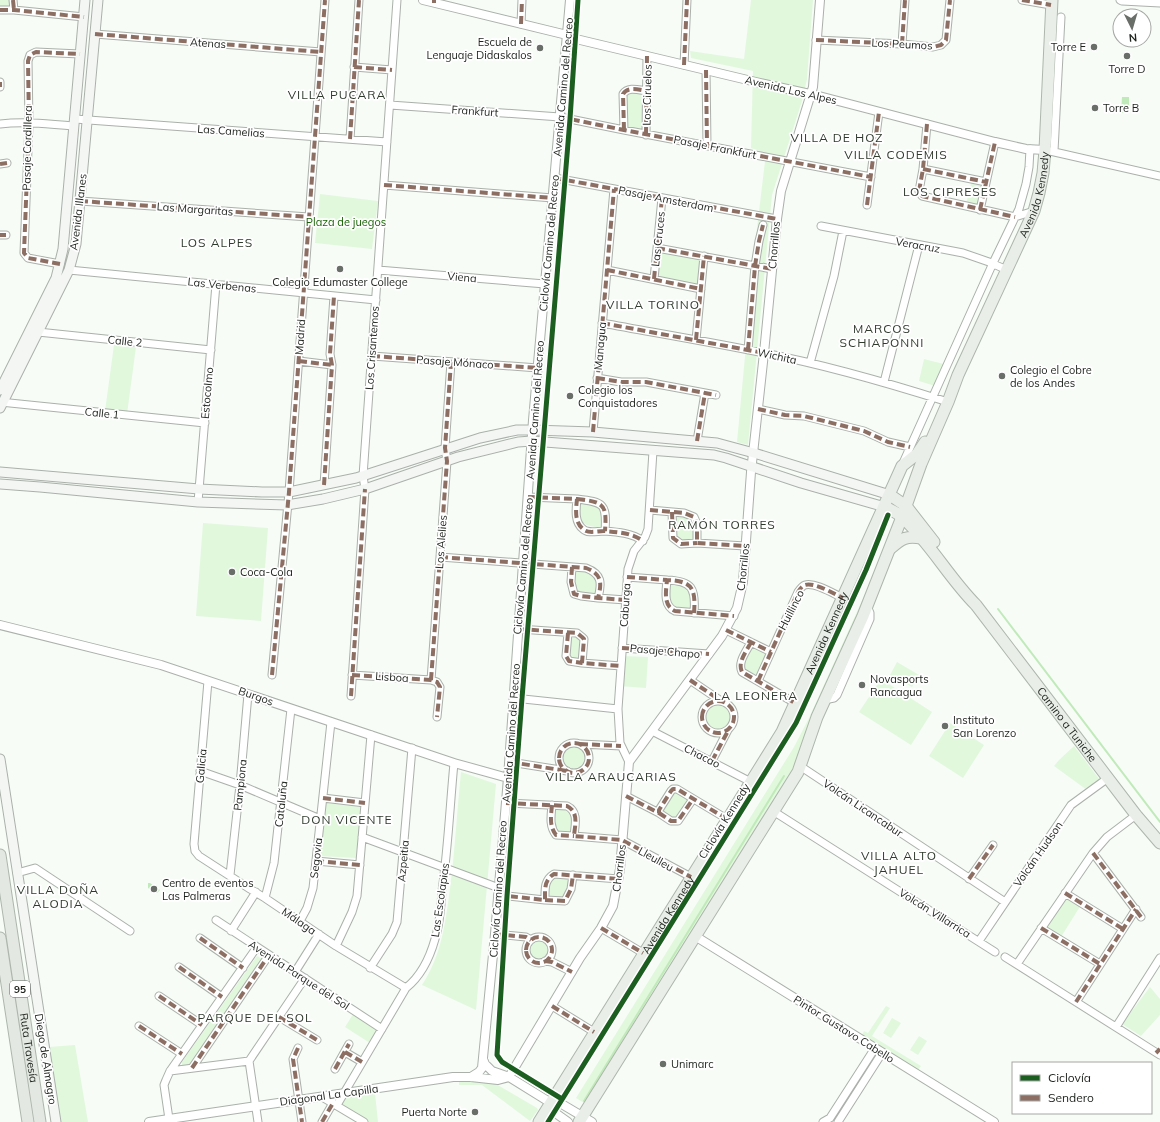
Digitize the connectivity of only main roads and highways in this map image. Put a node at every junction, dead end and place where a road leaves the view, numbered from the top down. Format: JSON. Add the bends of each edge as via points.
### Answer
{"nodes":[{"id":1,"x":85,"y":0,"type":"edge"},
{"id":2,"x":98,"y":0,"type":"edge"},
{"id":3,"x":1052,"y":3,"type":"edge"},
{"id":4,"x":0,"y":390,"type":"edge"},
{"id":5,"x":942,"y":400,"type":"junction"},
{"id":6,"x":1,"y":404,"type":"edge"},
{"id":7,"x":0,"y":472,"type":"edge"},
{"id":8,"x":846,"y":481,"type":"junction"},
{"id":9,"x":0,"y":484,"type":"edge"},
{"id":10,"x":842,"y":494,"type":"junction"},
{"id":11,"x":890,"y":495,"type":"junction"},
{"id":12,"x":885,"y":507,"type":"junction"},
{"id":13,"x":904,"y":512,"type":"junction"},
{"id":14,"x":921,"y":538,"type":"junction"},
{"id":15,"x":889,"y":550,"type":"junction"},
{"id":16,"x":976,"y":605,"type":"junction"},
{"id":17,"x":0,"y":759,"type":"edge"},
{"id":18,"x":1160,"y":843,"type":"edge"},
{"id":19,"x":0,"y":855,"type":"edge"},
{"id":20,"x":0,"y":938,"type":"edge"},
{"id":21,"x":585,"y":1120,"type":"edge"},
{"id":22,"x":28,"y":1122,"type":"edge"},
{"id":23,"x":40,"y":1122,"type":"edge"},
{"id":24,"x":56,"y":1122,"type":"edge"},
{"id":25,"x":539,"y":1122,"type":"edge"}],
"edges":[{"from":1,"to":4,"type":"main road","name":"Avenida Illanes","via":[[60,264],[53,284]]},
{"from":2,"to":6,"type":"main road","name":"Avenida Illanes","via":[[76,244],[69,270]]},
{"from":3,"to":5,"type":"main road","name":"Avenida Kennedy","via":[[1050,151],[1034,211],[958,375]]},
{"from":5,"to":11,"type":"main road","name":"Avenida Kennedy","via":[[922,448],[902,466]]},
{"from":5,"to":13,"type":"main road","name":"Avenida Kennedy"},
{"from":7,"to":8,"type":"main road","via":[[199,489],[289,492],[363,476],[487,436],[516,430],[533,430],[593,432],[717,443]]},
{"from":8,"to":10,"type":"main road"},
{"from":8,"to":11,"type":"main road"},
{"from":9,"to":10,"type":"main road","via":[[198,502],[288,505],[365,489],[473,453],[532,441],[714,455]]},
{"from":10,"to":12,"type":"main road"},
{"from":11,"to":12,"type":"main road","name":"Avenida Kennedy"},
{"from":11,"to":13,"type":"main road"},
{"from":12,"to":13,"type":"main road"},
{"from":12,"to":25,"type":"main road","name":"Avenida Kennedy","via":[[782,732]]},
{"from":13,"to":14,"type":"main road","name":"Camino a Tuniche"},
{"from":13,"to":15,"type":"main road","name":"Avenida Kennedy"},
{"from":13,"to":16,"type":"main road","name":"Camino a Tuniche","via":[[948,560]]},
{"from":14,"to":15,"type":"main road","via":[[902,539]]},
{"from":14,"to":16,"type":"main road","name":"Camino a Tuniche"},
{"from":15,"to":21,"type":"main road","name":"Avenida Kennedy","via":[[824,700],[795,777]]},
{"from":16,"to":18,"type":"main road","name":"Camino a Tuniche"},
{"from":17,"to":24,"type":"main road","name":"Diego de Almagro"},
{"from":19,"to":23,"type":"highway","name":"Ruta Travesía","number":"95"},
{"from":20,"to":22,"type":"highway","name":"Ruta Travesía","number":"95"}]}
